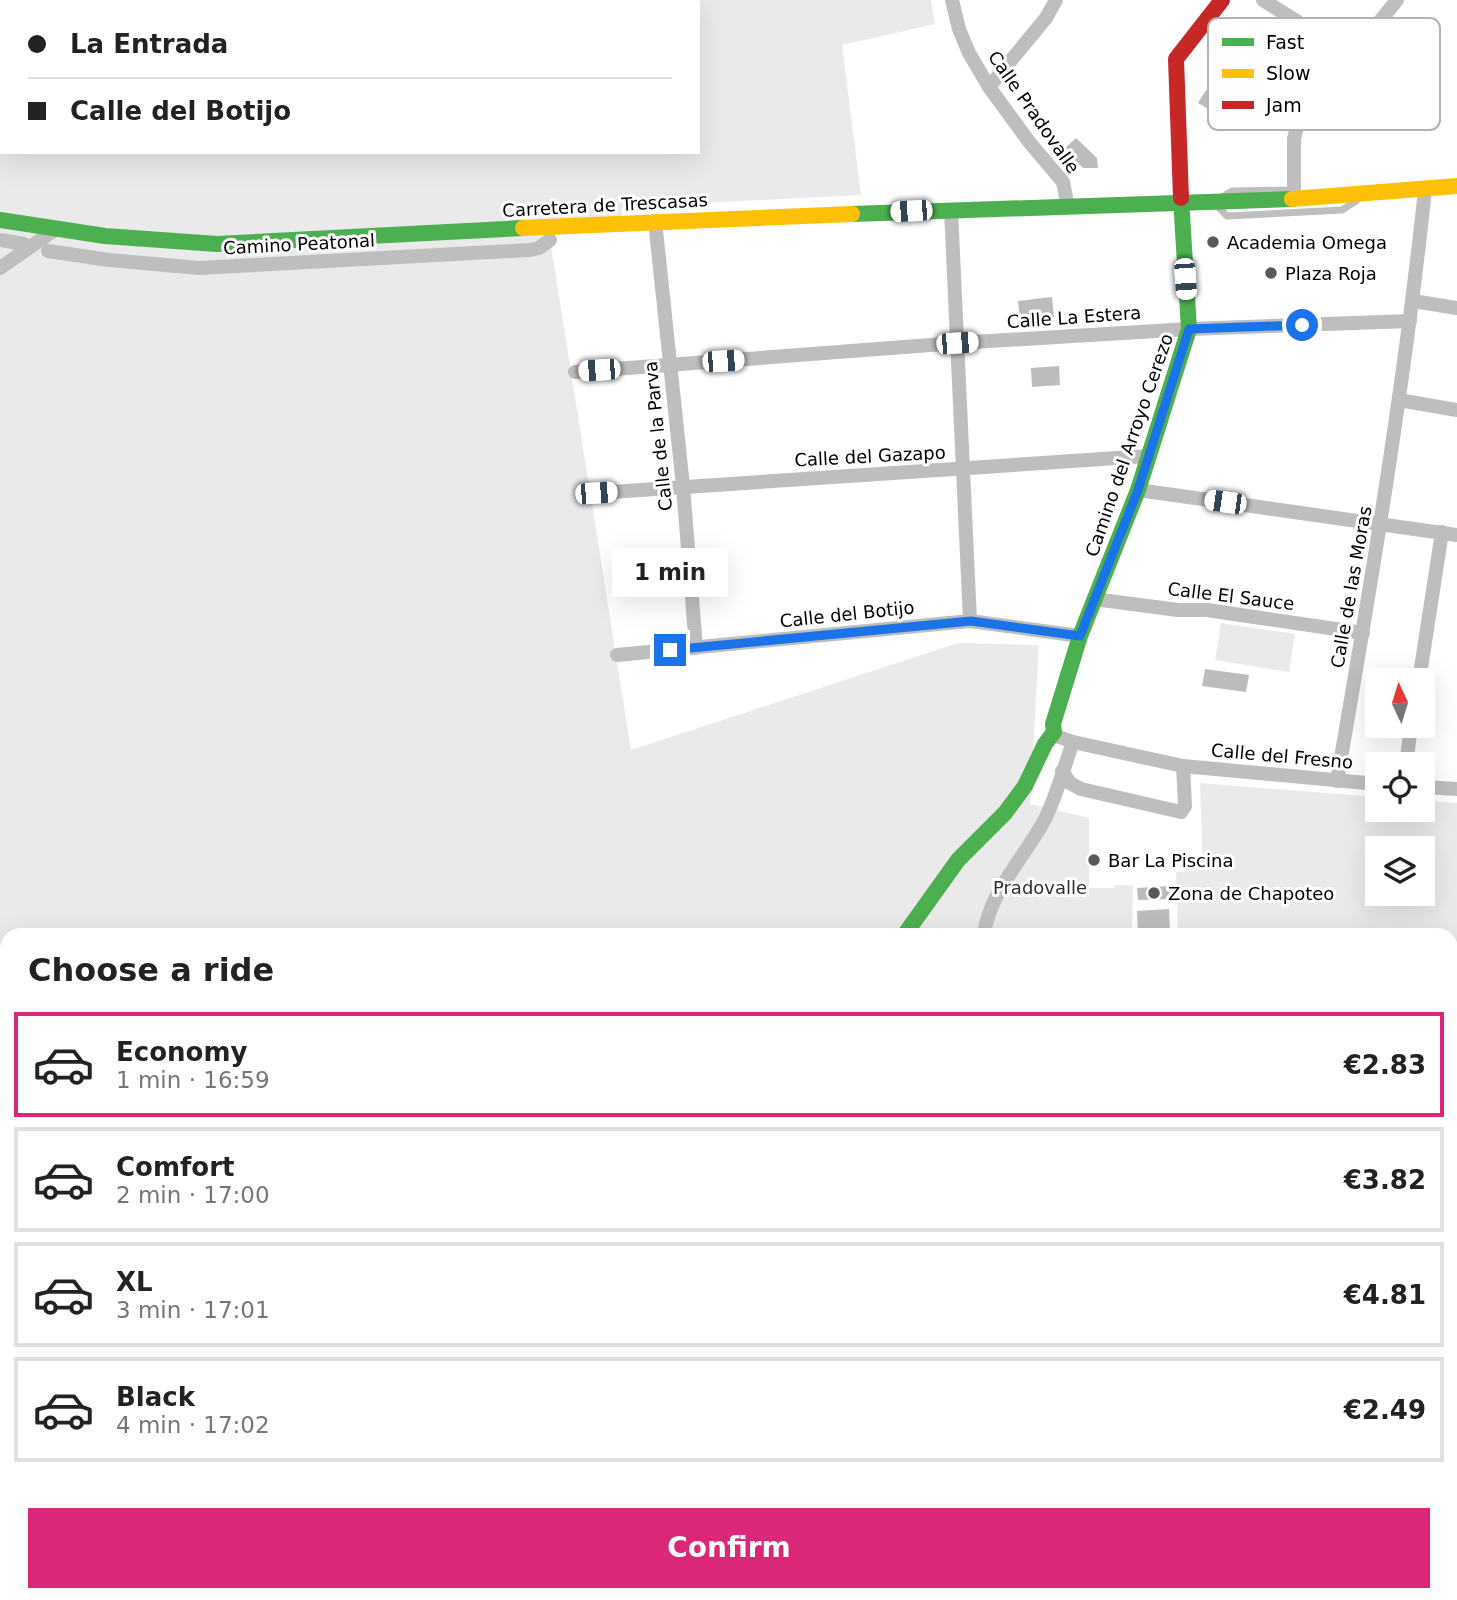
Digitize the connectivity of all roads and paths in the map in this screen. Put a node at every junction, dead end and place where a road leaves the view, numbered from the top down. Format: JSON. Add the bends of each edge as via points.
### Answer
{"nodes":[{"id":1,"x":952,"y":0,"type":"edge"},
{"id":2,"x":1056,"y":0,"type":"edge"},
{"id":3,"x":1222,"y":0,"type":"edge"},
{"id":4,"x":1263,"y":0,"type":"edge"},
{"id":5,"x":1398,"y":0,"type":"edge"},
{"id":6,"x":1208,"y":18,"type":"edge"},
{"id":7,"x":1208,"y":18,"type":"edge"},
{"id":8,"x":1292,"y":18,"type":"edge"},
{"id":9,"x":1383,"y":18,"type":"edge"},
{"id":10,"x":989,"y":87,"type":"junction"},
{"id":11,"x":1295,"y":130,"type":"edge"},
{"id":12,"x":1457,"y":177,"type":"edge"},
{"id":13,"x":1457,"y":186,"type":"edge"},
{"id":14,"x":1430,"y":189,"type":"junction"},
{"id":15,"x":1294,"y":194,"type":"junction"},
{"id":16,"x":1365,"y":194,"type":"junction"},
{"id":17,"x":1213,"y":202,"type":"junction"},
{"id":18,"x":1181,"y":204,"type":"junction"},
{"id":19,"x":1068,"y":207,"type":"junction"},
{"id":20,"x":951,"y":210,"type":"junction"},
{"id":21,"x":0,"y":220,"type":"edge"},
{"id":22,"x":655,"y":221,"type":"junction"},
{"id":23,"x":56,"y":229,"type":"junction"},
{"id":24,"x":0,"y":240,"type":"edge"},
{"id":25,"x":550,"y":240,"type":"dead end"},
{"id":26,"x":24,"y":244,"type":"dead end"},
{"id":27,"x":48,"y":251,"type":"dead end"},
{"id":28,"x":0,"y":268,"type":"edge"},
{"id":29,"x":1413,"y":301,"type":"junction"},
{"id":30,"x":1457,"y":308,"type":"edge"},
{"id":31,"x":1410,"y":321,"type":"junction"},
{"id":32,"x":1189,"y":329,"type":"junction"},
{"id":33,"x":957,"y":343,"type":"junction"},
{"id":34,"x":671,"y":365,"type":"junction"},
{"id":35,"x":575,"y":372,"type":"dead end"},
{"id":36,"x":1399,"y":400,"type":"junction"},
{"id":37,"x":1457,"y":410,"type":"edge"},
{"id":38,"x":1147,"y":456,"type":"junction"},
{"id":39,"x":963,"y":469,"type":"junction"},
{"id":40,"x":683,"y":486,"type":"junction"},
{"id":41,"x":1138,"y":490,"type":"junction"},
{"id":42,"x":596,"y":493,"type":"dead end"},
{"id":43,"x":1382,"y":523,"type":"junction"},
{"id":44,"x":1442,"y":533,"type":"junction"},
{"id":45,"x":1457,"y":535,"type":"edge"},
{"id":46,"x":1094,"y":600,"type":"junction"},
{"id":47,"x":971,"y":621,"type":"junction"},
{"id":48,"x":1363,"y":633,"type":"junction"},
{"id":49,"x":1080,"y":636,"type":"junction"},
{"id":50,"x":696,"y":648,"type":"junction"},
{"id":51,"x":617,"y":655,"type":"dead end"},
{"id":52,"x":1421,"y":668,"type":"edge"},
{"id":53,"x":1054,"y":732,"type":"junction"},
{"id":54,"x":1073,"y":742,"type":"junction"},
{"id":55,"x":1183,"y":766,"type":"junction"},
{"id":56,"x":1062,"y":771,"type":"junction"},
{"id":57,"x":1337,"y":781,"type":"junction"},
{"id":58,"x":1365,"y":783,"type":"edge"},
{"id":59,"x":1435,"y":787,"type":"edge"},
{"id":60,"x":1457,"y":789,"type":"edge"},
{"id":61,"x":909,"y":928,"type":"edge"},
{"id":62,"x":985,"y":928,"type":"edge"}],
"edges":[{"from":1,"to":10,"type":"street","name":"Calle Pradovalle","via":[[963,40]]},
{"from":2,"to":10,"type":"street"},
{"from":3,"to":7,"type":"street","name":"Camino del Arroyo Cerezo"},
{"from":4,"to":8,"type":"street"},
{"from":5,"to":9,"type":"street"},
{"from":6,"to":18,"type":"street","name":"Camino del Arroyo Cerezo","via":[[1176,60]]},
{"from":10,"to":19,"type":"street","name":"Calle Pradovalle","via":[[1063,182]]},
{"from":11,"to":15,"type":"street"},
{"from":12,"to":14,"type":"street"},
{"from":13,"to":14,"type":"street","name":"Carretera de Trescasas"},
{"from":14,"to":16,"type":"street","name":"Carretera de Trescasas"},
{"from":14,"to":29,"type":"street","name":"Calle de las Moras"},
{"from":15,"to":16,"type":"street","name":"Carretera de Trescasas"},
{"from":15,"to":17,"type":"street","name":"Carretera de Trescasas"},
{"from":16,"to":17,"type":"lane","name":"Carretera de Trescasas","via":[[1342,210],[1329,211],[1227,216]]},
{"from":17,"to":18,"type":"street","name":"Carretera de Trescasas"},
{"from":18,"to":19,"type":"street","name":"Carretera de Trescasas"},
{"from":18,"to":32,"type":"street","name":"Camino del Arroyo Cerezo"},
{"from":19,"to":20,"type":"street","name":"Carretera de Trescasas"},
{"from":20,"to":22,"type":"street","name":"Carretera de Trescasas"},
{"from":20,"to":33,"type":"street"},
{"from":21,"to":23,"type":"street","name":"Carretera de Trescasas"},
{"from":22,"to":23,"type":"street","name":"Carretera de Trescasas","via":[[217,244]]},
{"from":22,"to":34,"type":"street","name":"Calle de la Parva"},
{"from":23,"to":28,"type":"street"},
{"from":24,"to":26,"type":"street"},
{"from":25,"to":27,"type":"street","name":"Camino Peatonal","via":[[530,250],[225,268]]},
{"from":29,"to":30,"type":"street"},
{"from":29,"to":31,"type":"street","name":"Calle de las Moras"},
{"from":31,"to":32,"type":"street","name":"Calle La Estera"},
{"from":31,"to":36,"type":"street","name":"Calle de las Moras"},
{"from":32,"to":33,"type":"street","name":"Calle La Estera"},
{"from":32,"to":38,"type":"street","name":"Camino del Arroyo Cerezo"},
{"from":33,"to":34,"type":"street","name":"Calle La Estera"},
{"from":33,"to":39,"type":"street"},
{"from":34,"to":35,"type":"street","name":"Calle La Estera"},
{"from":34,"to":40,"type":"street","name":"Calle de la Parva"},
{"from":36,"to":37,"type":"street"},
{"from":36,"to":43,"type":"street","name":"Calle de las Moras"},
{"from":38,"to":39,"type":"street","name":"Calle del Gazapo"},
{"from":38,"to":41,"type":"street","name":"Camino del Arroyo Cerezo"},
{"from":39,"to":40,"type":"street","name":"Calle del Gazapo"},
{"from":39,"to":47,"type":"street"},
{"from":40,"to":42,"type":"street","name":"Calle del Gazapo"},
{"from":40,"to":50,"type":"street","name":"Calle de la Parva"},
{"from":41,"to":43,"type":"street"},
{"from":41,"to":46,"type":"street","name":"Camino del Arroyo Cerezo"},
{"from":43,"to":44,"type":"street"},
{"from":43,"to":48,"type":"street","name":"Calle de las Moras"},
{"from":44,"to":45,"type":"street"},
{"from":44,"to":52,"type":"street"},
{"from":46,"to":48,"type":"street","name":"Calle El Sauce","via":[[1207,610]]},
{"from":46,"to":49,"type":"street","name":"Camino del Arroyo Cerezo"},
{"from":47,"to":49,"type":"street","name":"Calle del Botijo"},
{"from":47,"to":50,"type":"street","name":"Calle del Botijo"},
{"from":48,"to":57,"type":"street","name":"Calle de las Moras"},
{"from":49,"to":53,"type":"street","name":"Camino del Arroyo Cerezo"},
{"from":50,"to":51,"type":"street","name":"Calle del Botijo"},
{"from":53,"to":54,"type":"street","name":"Calle del Fresno"},
{"from":53,"to":61,"type":"street","name":"Camino del Arroyo Cerezo","via":[[1025,786],[958,860]]},
{"from":54,"to":55,"type":"street","name":"Calle del Fresno"},
{"from":54,"to":56,"type":"street"},
{"from":55,"to":56,"type":"street","via":[[1185,806],[1181,812],[1082,789],[1070,783]]},
{"from":55,"to":57,"type":"street","name":"Calle del Fresno"},
{"from":56,"to":62,"type":"street","via":[[1044,822],[1008,877]]},
{"from":57,"to":58,"type":"street","name":"Calle del Fresno"},
{"from":59,"to":60,"type":"street"}]}
